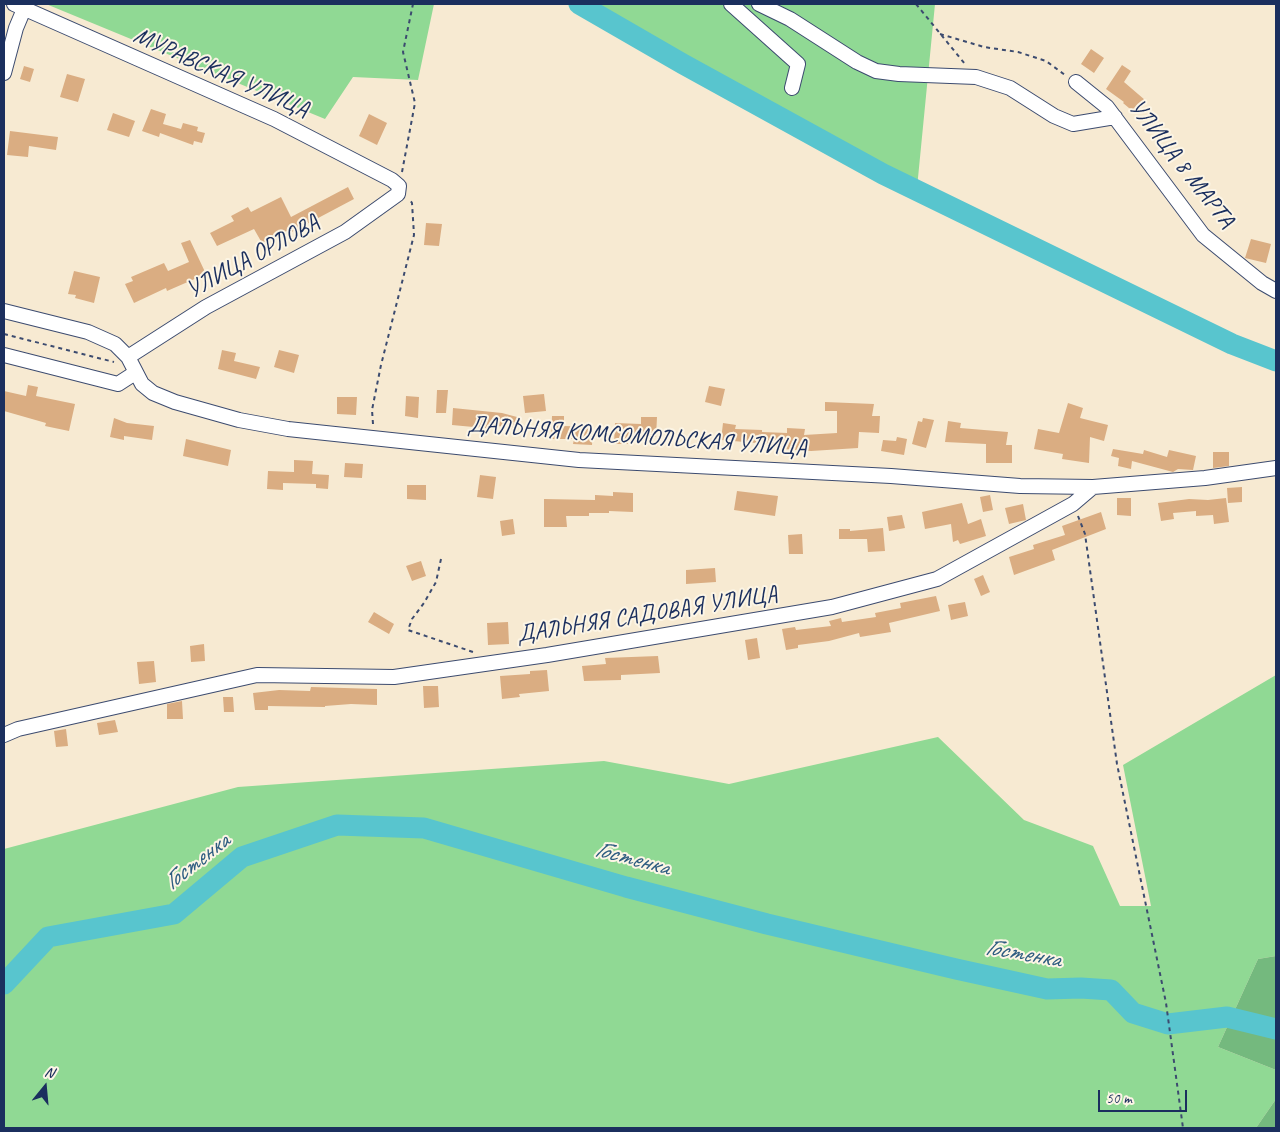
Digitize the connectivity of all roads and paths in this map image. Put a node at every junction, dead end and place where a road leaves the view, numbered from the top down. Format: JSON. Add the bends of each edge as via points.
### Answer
{"nodes":[{"id":1,"x":413,"y":4,"type":"edge"},
{"id":2,"x":731,"y":4,"type":"edge"},
{"id":3,"x":759,"y":4,"type":"edge"},
{"id":4,"x":916,"y":4,"type":"edge"},
{"id":5,"x":19,"y":6,"type":"edge"},
{"id":6,"x":940,"y":34,"type":"junction"},
{"id":7,"x":4,"y":74,"type":"edge"},
{"id":8,"x":976,"y":77,"type":"junction"},
{"id":9,"x":1076,"y":82,"type":"joint"},
{"id":10,"x":792,"y":88,"type":"dead end"},
{"id":11,"x":1115,"y":117,"type":"junction"},
{"id":12,"x":398,"y":190,"type":"junction"},
{"id":13,"x":1276,"y":291,"type":"edge"},
{"id":14,"x":4,"y":311,"type":"edge"},
{"id":15,"x":4,"y":334,"type":"edge"},
{"id":16,"x":4,"y":355,"type":"edge"},
{"id":17,"x":132,"y":365,"type":"junction"},
{"id":18,"x":374,"y":437,"type":"junction"},
{"id":19,"x":1276,"y":468,"type":"edge"},
{"id":20,"x":1093,"y":488,"type":"junction"},
{"id":21,"x":1073,"y":504,"type":"junction"},
{"id":22,"x":441,"y":559,"type":"dead end"},
{"id":23,"x":473,"y":652,"type":"dead end"},
{"id":24,"x":4,"y":736,"type":"edge"},
{"id":25,"x":1183,"y":1128,"type":"edge"}],
"edges":[{"from":1,"to":12,"type":"path","via":[[403,52],[416,103]]},
{"from":2,"to":10,"type":"street","via":[[798,64]]},
{"from":3,"to":8,"type":"street","via":[[876,71]]},
{"from":4,"to":6,"type":"path"},
{"from":5,"to":7,"type":"street"},
{"from":5,"to":12,"type":"street","name":"МУРАВСКАЯ УЛИЦА","via":[[274,119],[392,180]]},
{"from":6,"to":8,"type":"path"},
{"from":6,"to":9,"type":"path","via":[[1046,61]]},
{"from":8,"to":11,"type":"street","via":[[1010,88],[1073,124]]},
{"from":9,"to":11,"type":"street","name":"УЛИЦА 8 МАРТА"},
{"from":11,"to":13,"type":"street","name":"УЛИЦА 8 МАРТА","via":[[1203,236]]},
{"from":12,"to":17,"type":"street","name":"УЛИЦА ОРЛОВА","via":[[345,232],[206,307]]},
{"from":12,"to":18,"type":"path","via":[[412,203],[414,235],[372,410]]},
{"from":14,"to":17,"type":"street","via":[[88,332],[115,344]]},
{"from":15,"to":17,"type":"path"},
{"from":16,"to":17,"type":"street","via":[[118,384]]},
{"from":17,"to":18,"type":"street","name":"ДАЛЬНЯЯ КОМСОМОЛЬСКАЯ УЛИЦА","via":[[142,384],[153,393],[175,402],[239,420]]},
{"from":18,"to":20,"type":"street","name":"ДАЛЬНЯЯ КОМСОМОЛЬСКАЯ УЛИЦА","via":[[579,460]]},
{"from":19,"to":20,"type":"street"},
{"from":20,"to":21,"type":"street","name":"ДАЛЬНЯЯ САДОВАЯ УЛИЦА"},
{"from":21,"to":24,"type":"street","name":"ДАЛЬНЯЯ САДОВАЯ УЛИЦА","via":[[937,579],[832,607],[394,677],[257,675],[18,729]]},
{"from":21,"to":25,"type":"path","via":[[1085,534],[1117,764],[1166,1003]]},
{"from":22,"to":23,"type":"path","via":[[436,582],[408,630]]}]}
